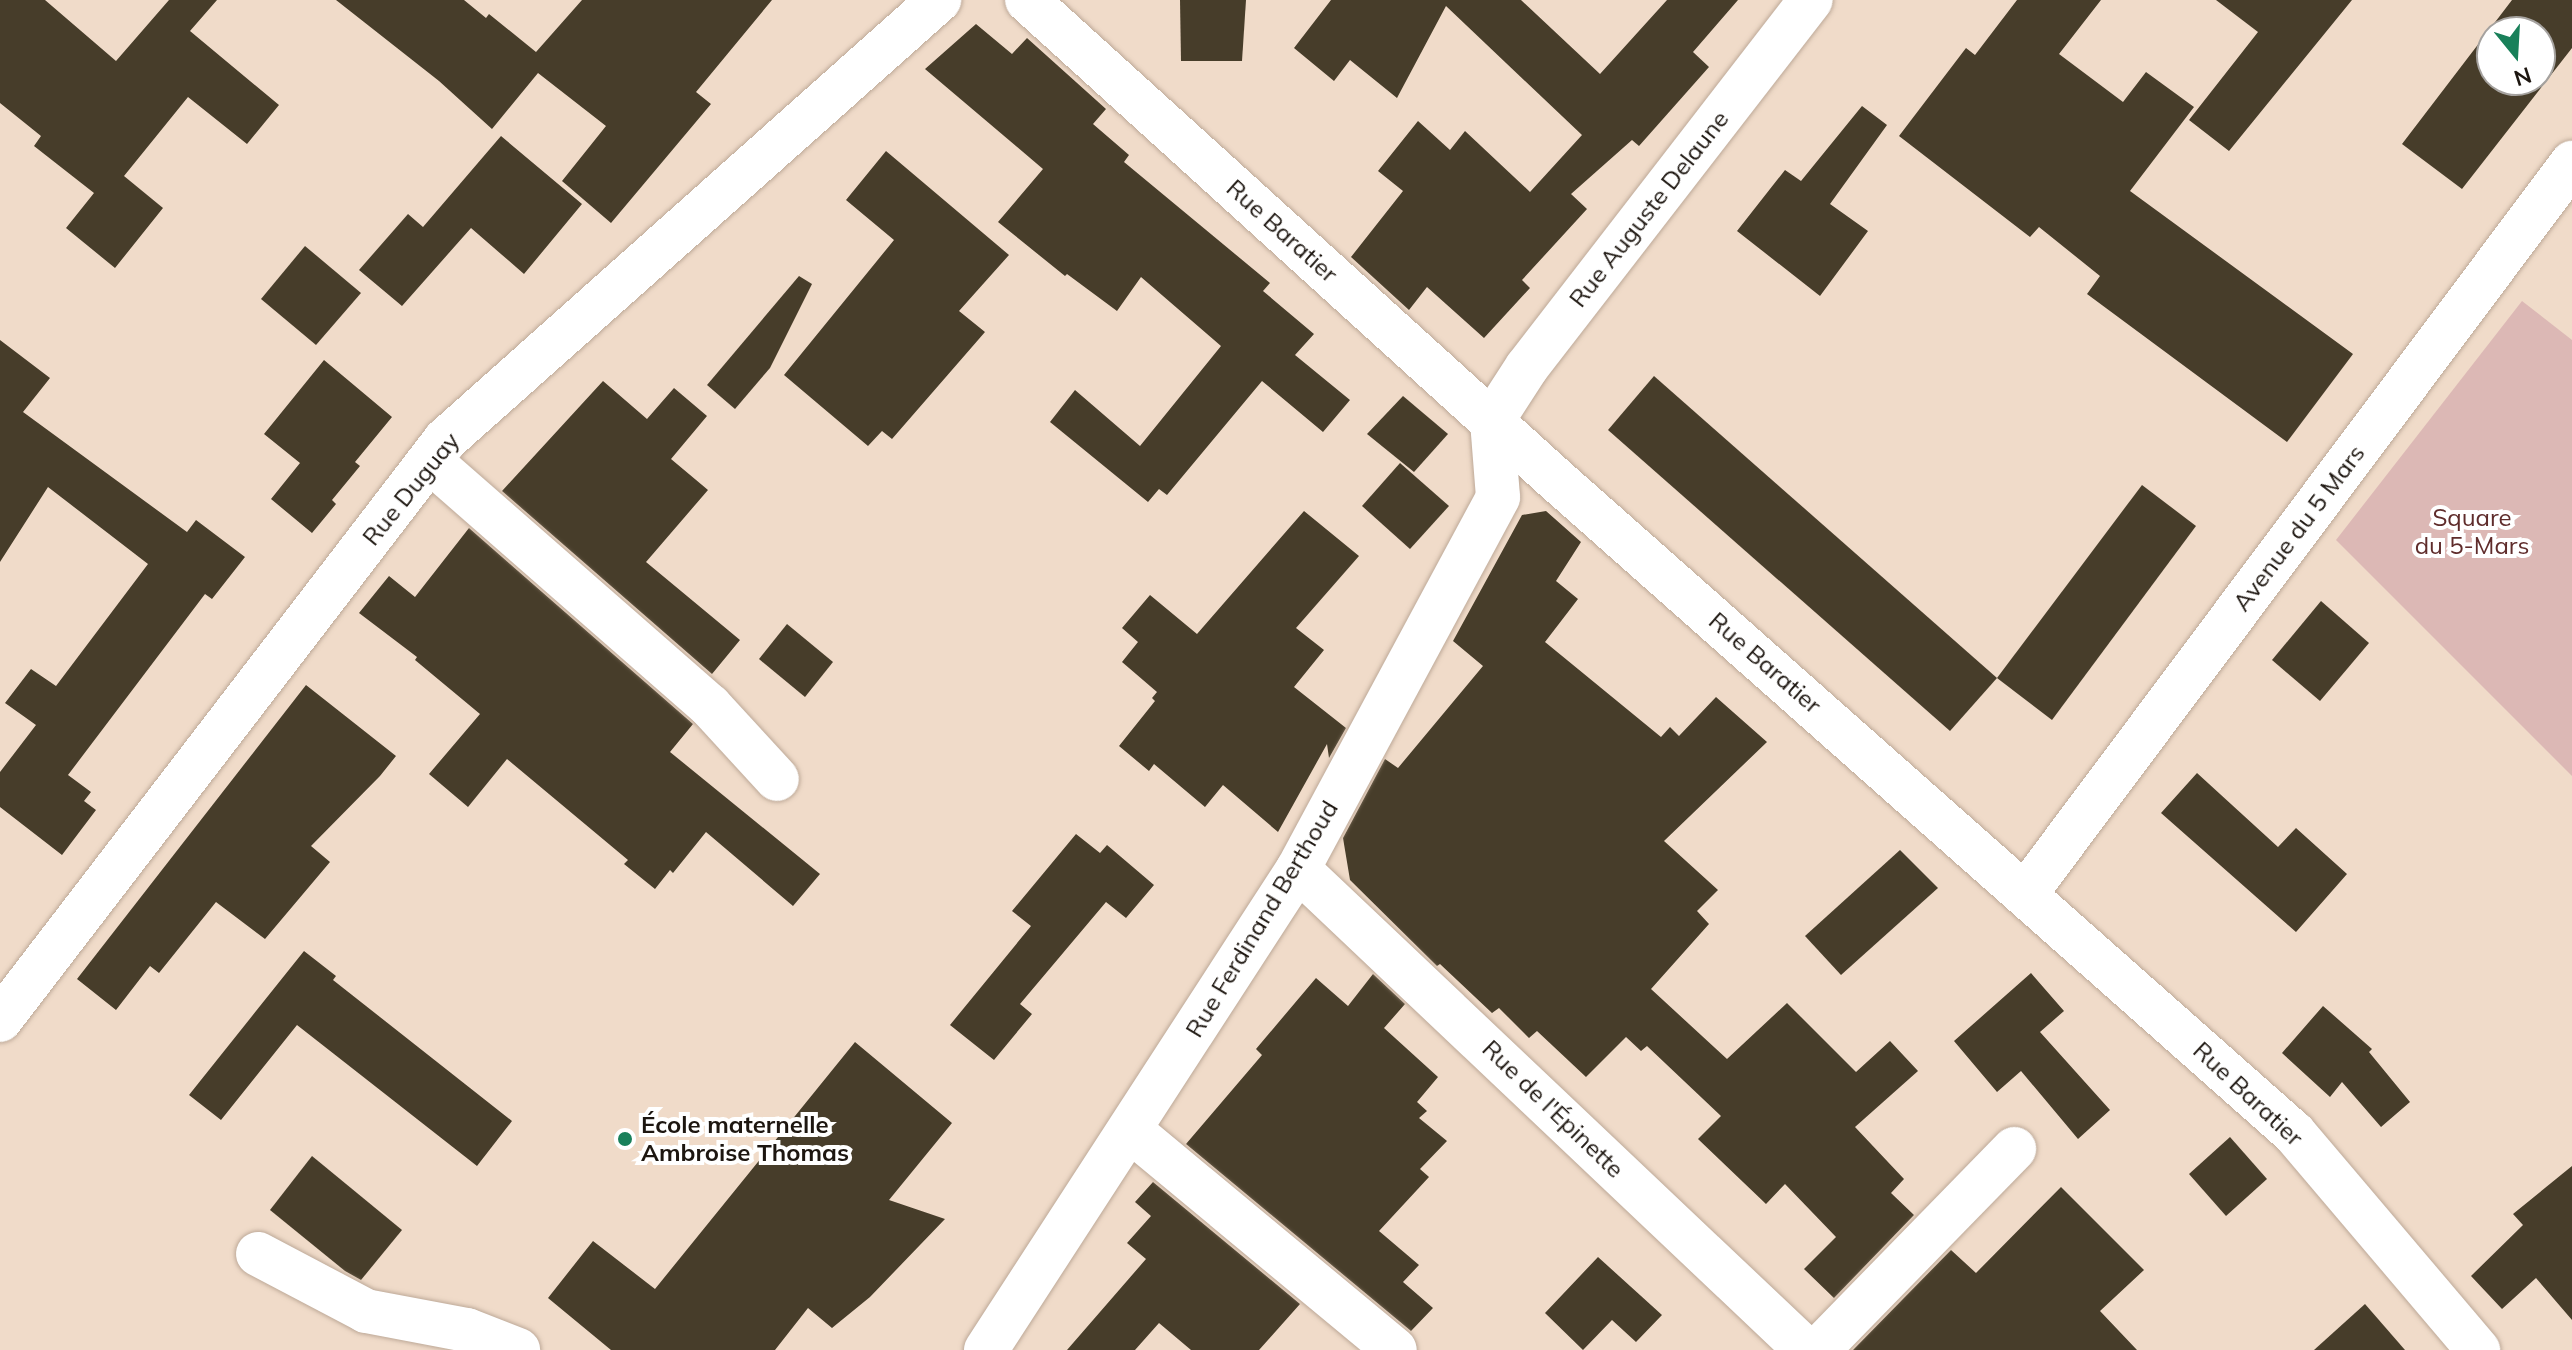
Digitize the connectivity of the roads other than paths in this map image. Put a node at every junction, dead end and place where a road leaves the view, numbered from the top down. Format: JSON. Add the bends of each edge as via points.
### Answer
{"nodes":[{"id":1,"x":939,"y":0,"type":"edge"},
{"id":2,"x":1027,"y":0,"type":"edge"},
{"id":3,"x":1811,"y":0,"type":"edge"},
{"id":4,"x":2572,"y":163,"type":"edge"},
{"id":5,"x":1492,"y":421,"type":"junction"},
{"id":6,"x":430,"y":461,"type":"junction"},
{"id":7,"x":777,"y":779,"type":"dead end"},
{"id":8,"x":1298,"y":869,"type":"junction"},
{"id":9,"x":2026,"y":893,"type":"junction"},
{"id":10,"x":0,"y":1020,"type":"edge"},
{"id":11,"x":1130,"y":1130,"type":"junction"},
{"id":12,"x":2014,"y":1149,"type":"dead end"},
{"id":13,"x":258,"y":1254,"type":"dead end"},
{"id":14,"x":518,"y":1350,"type":"edge"},
{"id":15,"x":986,"y":1350,"type":"edge"},
{"id":16,"x":1395,"y":1350,"type":"edge"},
{"id":17,"x":1806,"y":1350,"type":"edge"},
{"id":18,"x":1818,"y":1350,"type":"edge"},
{"id":19,"x":2478,"y":1350,"type":"edge"}],
"edges":[{"from":1,"to":6,"type":"street","name":"Rue Duguay","via":[[445,440]]},
{"from":2,"to":5,"type":"street","name":"Rue Baratier"},
{"from":3,"to":5,"type":"street","name":"Rue Auguste Delaune","via":[[1527,367]]},
{"from":4,"to":9,"type":"street","name":"Avenue du 5 Mars"},
{"from":5,"to":8,"type":"street","name":"Rue Ferdinand Berthoud","via":[[1498,497]]},
{"from":5,"to":9,"type":"street","name":"Rue Baratier"},
{"from":6,"to":7,"type":"street","via":[[710,706]]},
{"from":6,"to":10,"type":"street","name":"Rue Duguay"},
{"from":8,"to":11,"type":"street","name":"Rue Ferdinand Berthoud"},
{"from":8,"to":17,"type":"street","name":"Rue de l'Épinette"},
{"from":9,"to":19,"type":"street","name":"Rue Baratier","via":[[2294,1133]]},
{"from":11,"to":15,"type":"street","name":"Rue Ferdinand Berthoud"},
{"from":11,"to":16,"type":"street"},
{"from":12,"to":18,"type":"street"},
{"from":13,"to":14,"type":"street","via":[[366,1311],[467,1330]]}]}
